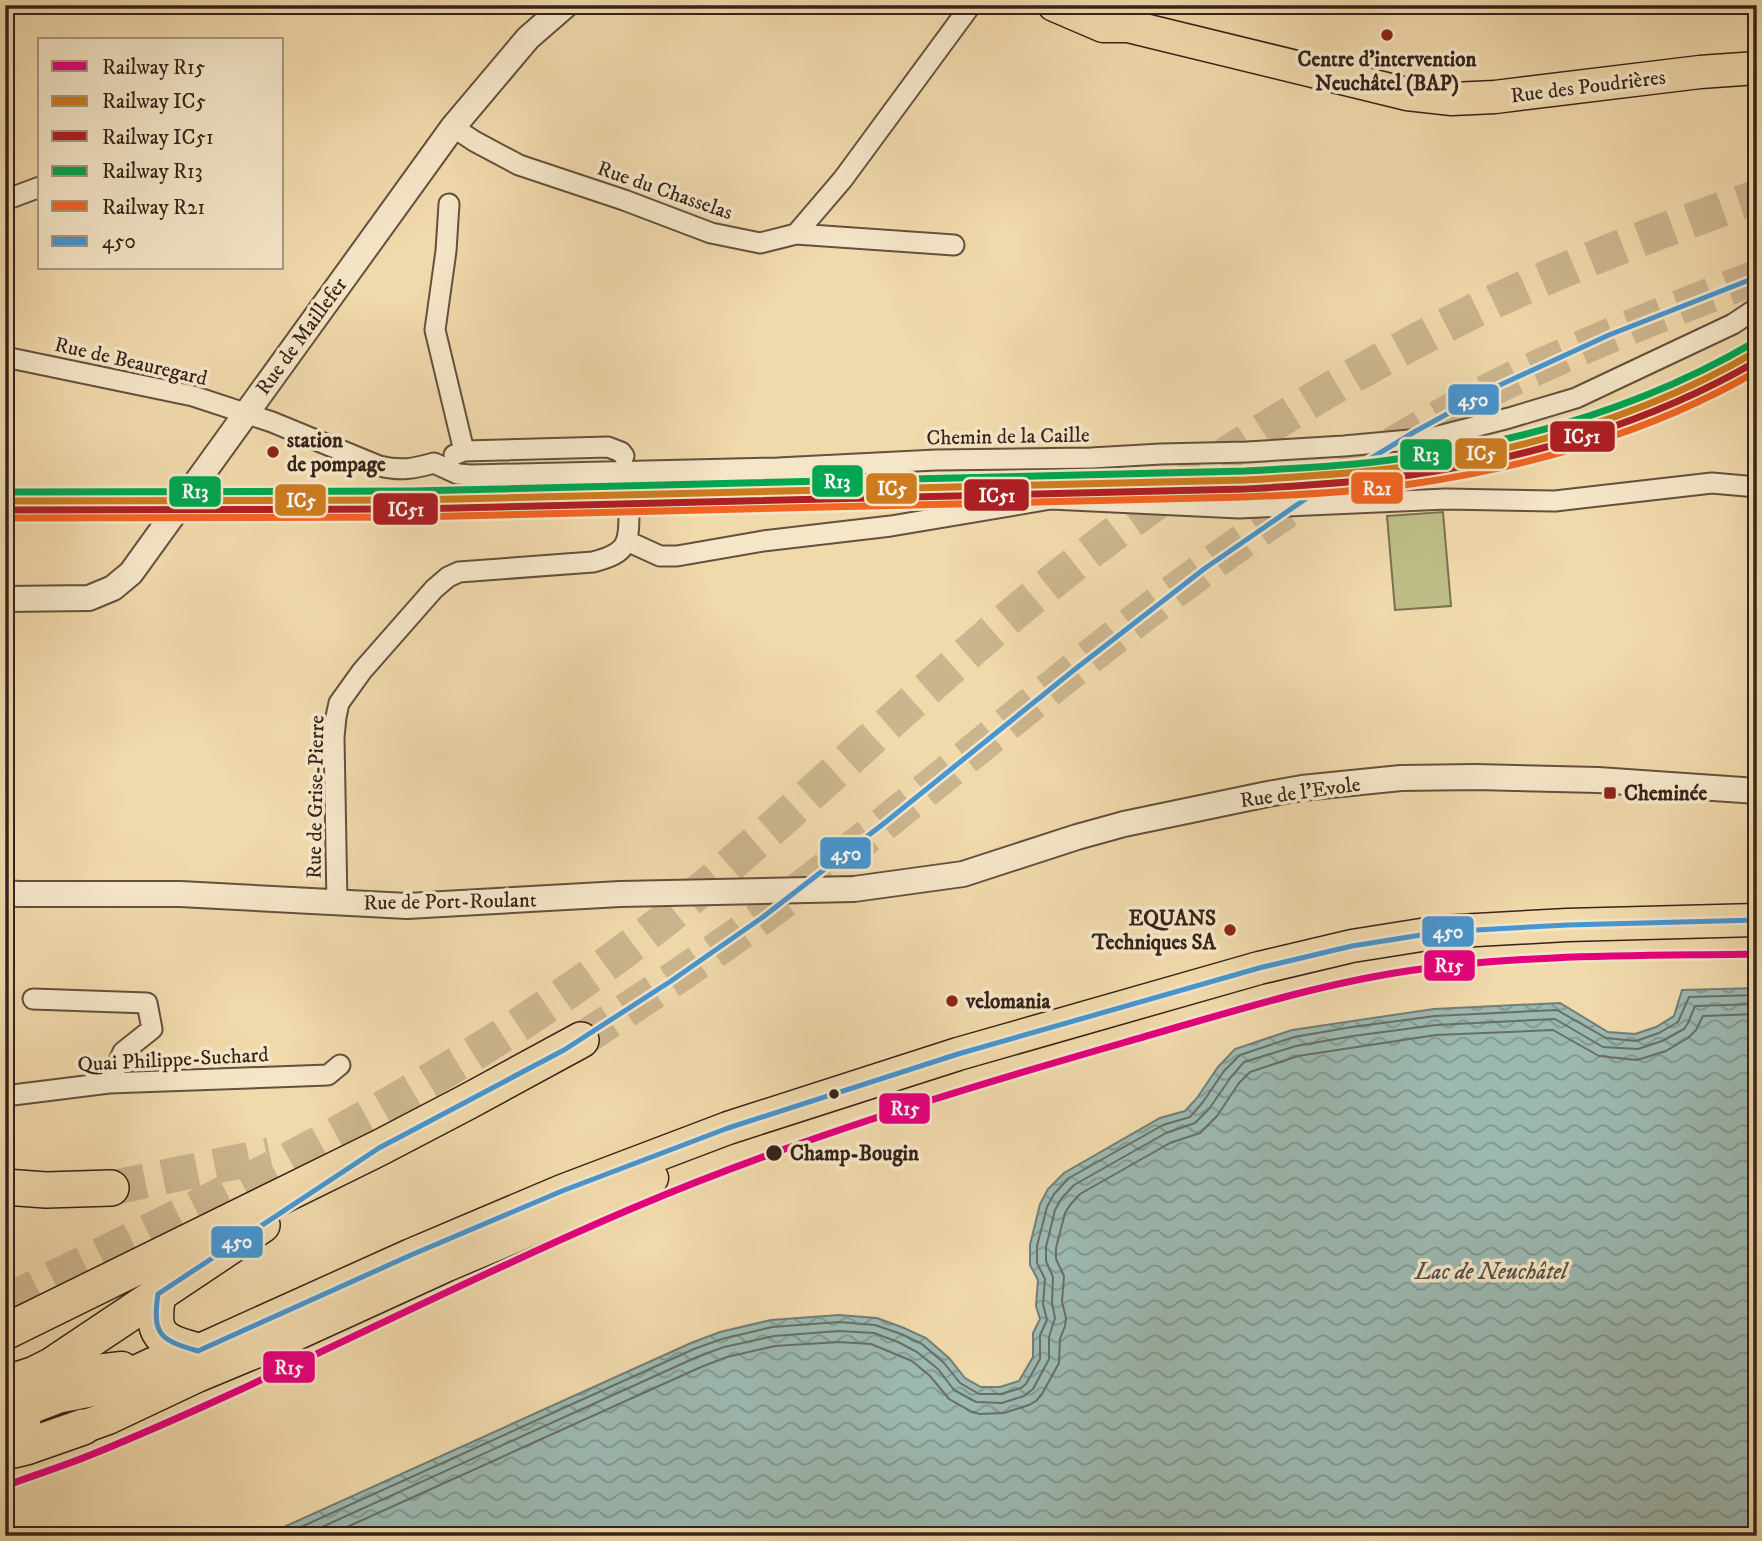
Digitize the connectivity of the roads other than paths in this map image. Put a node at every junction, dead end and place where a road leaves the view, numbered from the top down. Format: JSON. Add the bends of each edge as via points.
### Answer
{"nodes":[{"id":1,"x":566,"y":5,"type":"edge"},
{"id":2,"x":971,"y":5,"type":"edge"},
{"id":3,"x":1054,"y":5,"type":"edge"},
{"id":4,"x":1096,"y":5,"type":"edge"},
{"id":5,"x":1128,"y":26,"type":"junction"},
{"id":6,"x":1757,"y":68,"type":"edge"},
{"id":7,"x":453,"y":127,"type":"junction"},
{"id":8,"x":38,"y":188,"type":"edge"},
{"id":9,"x":5,"y":200,"type":"edge"},
{"id":10,"x":449,"y":204,"type":"dead end"},
{"id":11,"x":796,"y":234,"type":"junction"},
{"id":12,"x":954,"y":245,"type":"dead end"},
{"id":13,"x":1757,"y":308,"type":"edge"},
{"id":14,"x":5,"y":357,"type":"edge"},
{"id":15,"x":245,"y":415,"type":"junction"},
{"id":16,"x":464,"y":451,"type":"junction"},
{"id":17,"x":624,"y":456,"type":"dead end"},
{"id":18,"x":434,"y":463,"type":"junction"},
{"id":19,"x":1757,"y":488,"type":"edge"},
{"id":20,"x":629,"y":508,"type":"tunnel mouth"},
{"id":21,"x":627,"y":541,"type":"junction"},
{"id":22,"x":5,"y":599,"type":"edge"},
{"id":23,"x":1757,"y":792,"type":"edge"},
{"id":24,"x":854,"y":889,"type":"joint"},
{"id":25,"x":5,"y":893,"type":"edge"},
{"id":26,"x":337,"y":903,"type":"junction"},
{"id":27,"x":1757,"y":920,"type":"edge"},
{"id":28,"x":1757,"y":937,"type":"edge"},
{"id":29,"x":33,"y":999,"type":"dead end"},
{"id":30,"x":581,"y":1040,"type":"tunnel mouth"},
{"id":31,"x":340,"y":1065,"type":"dead end"},
{"id":32,"x":890,"y":1076,"type":"junction"},
{"id":33,"x":108,"y":1083,"type":"junction"},
{"id":34,"x":790,"y":1084,"type":"dead end"},
{"id":35,"x":5,"y":1096,"type":"edge"},
{"id":36,"x":379,"y":1148,"type":"junction"},
{"id":37,"x":5,"y":1187,"type":"edge"},
{"id":38,"x":111,"y":1188,"type":"tunnel mouth"},
{"id":39,"x":158,"y":1294,"type":"junction"},
{"id":40,"x":5,"y":1332,"type":"edge"},
{"id":41,"x":198,"y":1363,"type":"junction"},
{"id":42,"x":154,"y":1365,"type":"joint"},
{"id":43,"x":11,"y":1395,"type":"edge"},
{"id":44,"x":83,"y":1427,"type":"joint"},
{"id":45,"x":5,"y":1445,"type":"edge"},
{"id":46,"x":5,"y":1452,"type":"edge"}],
"edges":[{"from":1,"to":7,"type":"street","name":"Rue de Maillefer","via":[[528,38]]},
{"from":2,"to":11,"type":"street","via":[[843,179]]},
{"from":3,"to":5,"type":"main road","name":"Rue des Poudrières","via":[[1103,26]]},
{"from":4,"to":5,"type":"main road"},
{"from":5,"to":6,"type":"main road","name":"Rue des Poudrières","via":[[1407,94],[1452,99]]},
{"from":7,"to":11,"type":"street","name":"Rue du Chasselas","via":[[519,165],[711,233],[760,243]]},
{"from":7,"to":15,"type":"street","name":"Rue de Maillefer"},
{"from":8,"to":9,"type":"street"},
{"from":10,"to":16,"type":"street","via":[[435,330]]},
{"from":11,"to":12,"type":"street","name":"Rue du Chasselas"},
{"from":13,"to":18,"type":"street","name":"Chemin de la Caille","via":[[1733,324],[1576,398],[1431,438],[1247,452],[764,468],[471,475]]},
{"from":14,"to":15,"type":"street","name":"Rue de Beauregard","via":[[193,396]]},
{"from":15,"to":18,"type":"street","via":[[379,466],[396,470]]},
{"from":15,"to":22,"type":"street","name":"Rue de Maillefer","via":[[131,573],[113,587],[89,598]]},
{"from":16,"to":17,"type":"street","via":[[608,447]]},
{"from":16,"to":18,"type":"street"},
{"from":19,"to":21,"type":"street","via":[[1712,483],[1555,501],[1446,499],[1239,508],[1051,499],[677,556],[660,556]]},
{"from":20,"to":21,"type":"street"},
{"from":21,"to":26,"type":"street","name":"Rue de Grise-Pierre","via":[[616,554],[593,562],[458,572],[434,589],[362,671],[336,717]]},
{"from":23,"to":24,"type":"street","name":"Rue de l'Evole","via":[[1476,777],[1401,778],[1302,788],[1112,827],[963,874]]},
{"from":24,"to":26,"type":"street","name":"Rue de Port-Roulant","via":[[620,894],[407,906]]},
{"from":25,"to":26,"type":"street","name":"Rue de Port-Roulant","via":[[180,894]]},
{"from":27,"to":32,"type":"main road","via":[[1567,925],[1389,939],[1308,955]]},
{"from":28,"to":41,"type":"main road","via":[[1479,945],[1316,971],[1255,987],[843,1109],[684,1166],[447,1265],[274,1344]]},
{"from":29,"to":33,"type":"street","via":[[147,1003],[152,1029],[123,1052]]},
{"from":30,"to":36,"type":"highway"},
{"from":31,"to":33,"type":"street","name":"Quai Philippe-Suchard","via":[[328,1075]]},
{"from":32,"to":34,"type":"main road"},
{"from":32,"to":41,"type":"main road","via":[[728,1128],[562,1191],[411,1255]]},
{"from":33,"to":35,"type":"street","name":"Quai Philippe-Suchard"},
{"from":36,"to":39,"type":"highway"},
{"from":36,"to":40,"type":"highway"},
{"from":37,"to":38,"type":"highway"},
{"from":39,"to":41,"type":"highway","via":[[155,1324],[161,1335]]},
{"from":39,"to":43,"type":"highway","via":[[35,1374]]},
{"from":41,"to":42,"type":"main road"},
{"from":41,"to":43,"type":"main road","via":[[164,1388],[99,1404],[61,1409]]},
{"from":41,"to":44,"type":"main road","via":[[108,1418]]},
{"from":42,"to":43,"type":"highway","via":[[95,1388],[59,1395]]},
{"from":43,"to":45,"type":"highway","via":[[21,1425]]},
{"from":44,"to":46,"type":"highway"}]}
